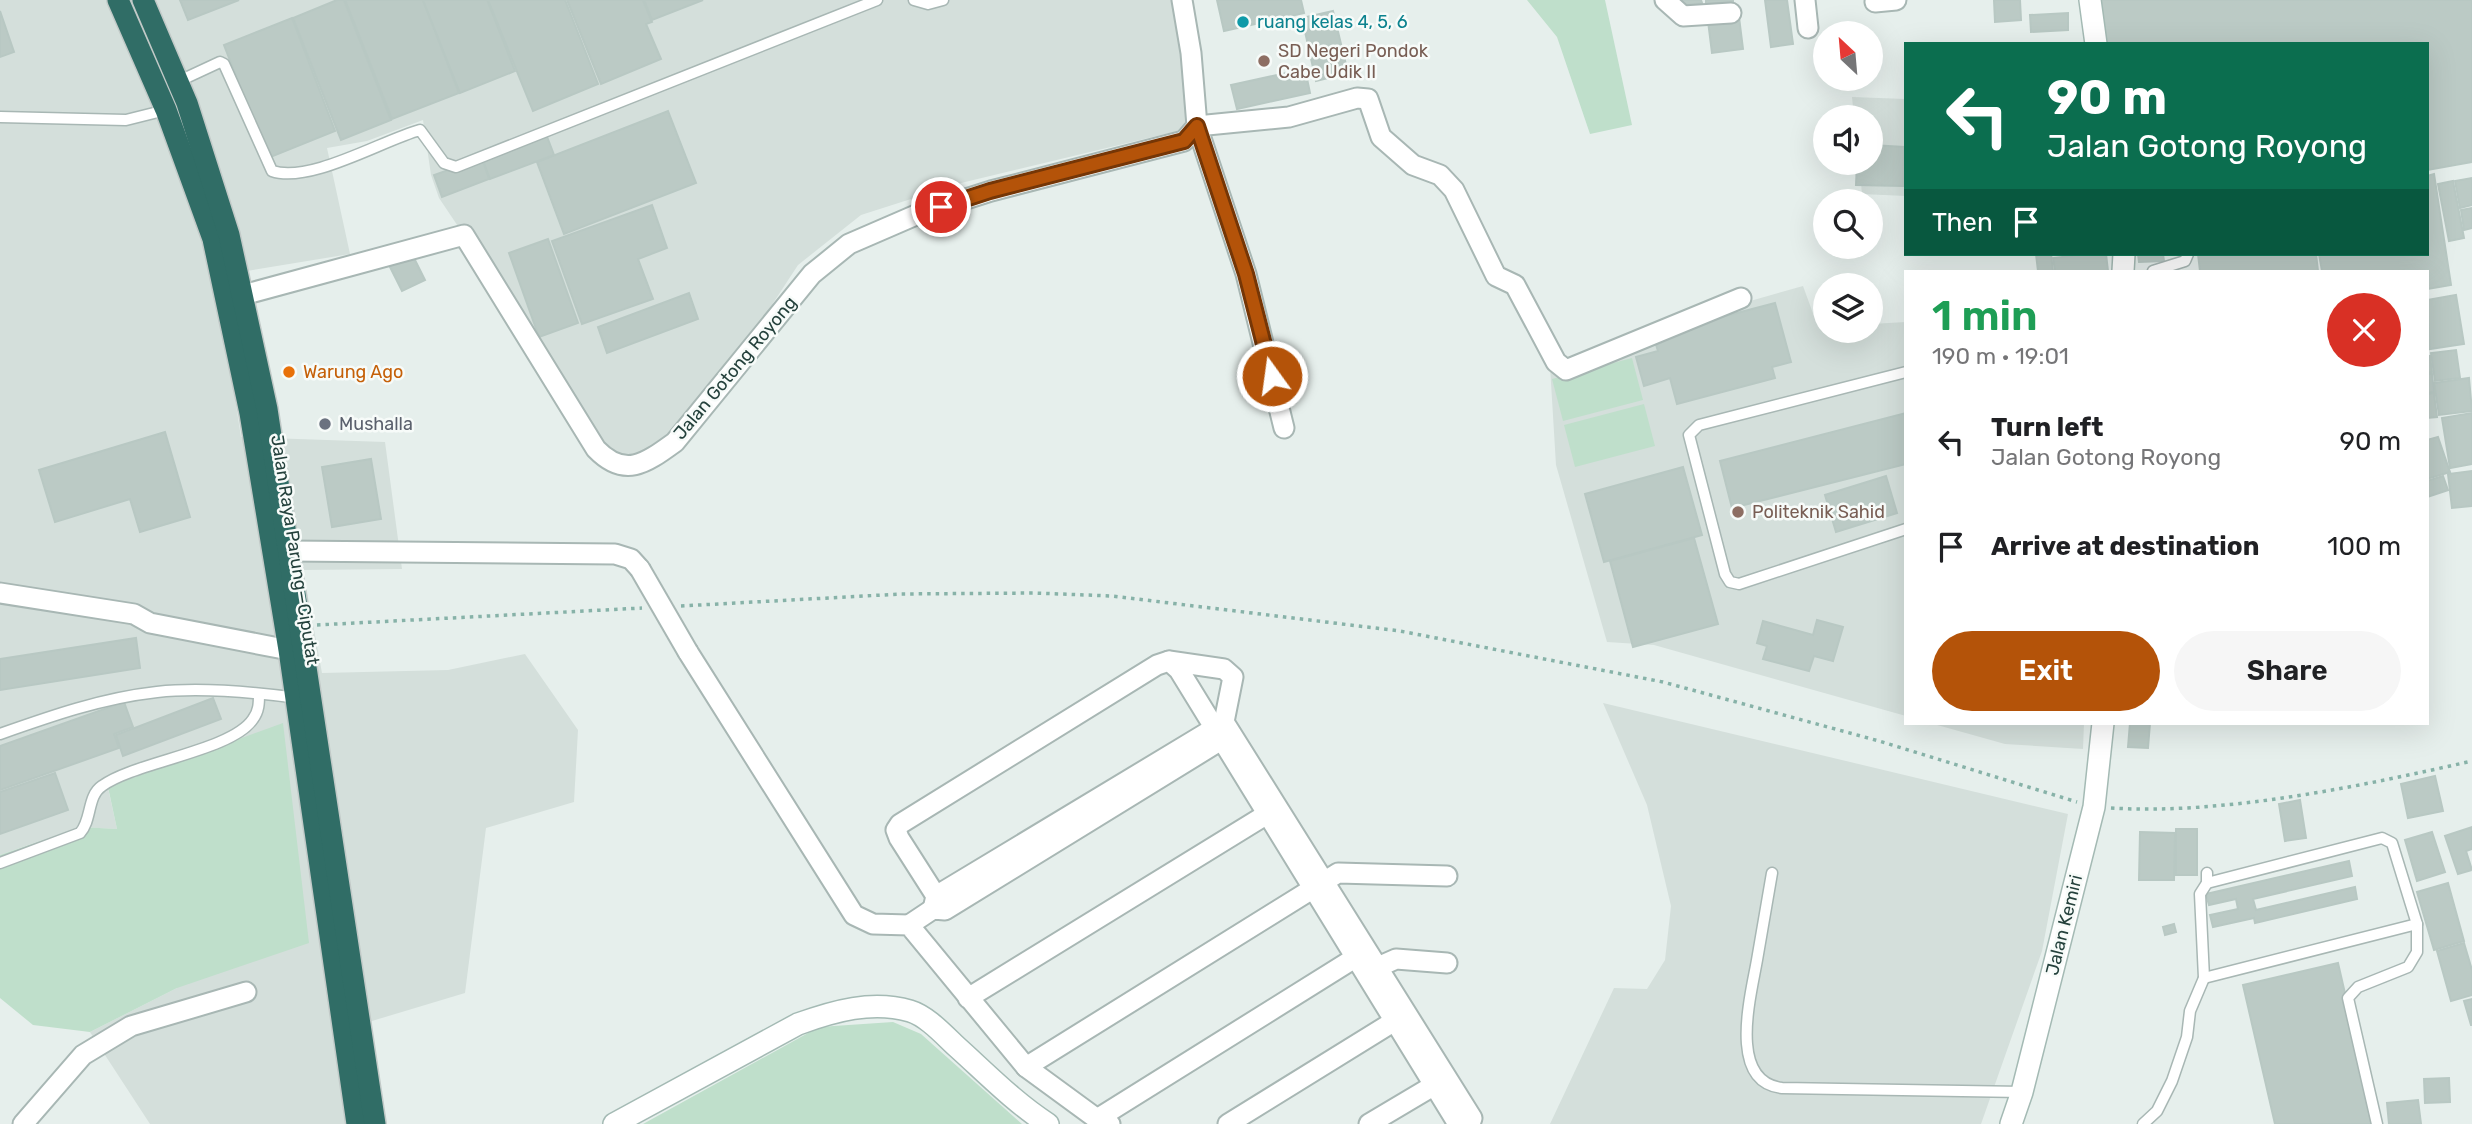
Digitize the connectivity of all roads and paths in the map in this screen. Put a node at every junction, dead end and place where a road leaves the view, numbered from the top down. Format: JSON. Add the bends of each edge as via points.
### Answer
{"nodes":[{"id":1,"x":118,"y":0,"type":"edge"},
{"id":2,"x":143,"y":0,"type":"edge"},
{"id":3,"x":877,"y":0,"type":"edge"},
{"id":4,"x":914,"y":0,"type":"edge"},
{"id":5,"x":943,"y":0,"type":"edge"},
{"id":6,"x":1182,"y":0,"type":"edge"},
{"id":7,"x":1665,"y":0,"type":"edge"},
{"id":8,"x":1805,"y":0,"type":"edge"},
{"id":9,"x":1896,"y":0,"type":"edge"},
{"id":10,"x":2090,"y":0,"type":"edge"},
{"id":11,"x":1875,"y":2,"type":"dead end"},
{"id":12,"x":1731,"y":13,"type":"dead end"},
{"id":13,"x":1808,"y":28,"type":"dead end"},
{"id":14,"x":2096,"y":42,"type":"edge"},
{"id":15,"x":167,"y":94,"type":"junction"},
{"id":16,"x":0,"y":117,"type":"edge"},
{"id":17,"x":1197,"y":126,"type":"junction"},
{"id":18,"x":2187,"y":256,"type":"edge"},
{"id":19,"x":2156,"y":270,"type":"edge"},
{"id":20,"x":243,"y":295,"type":"junction"},
{"id":21,"x":1741,"y":298,"type":"dead end"},
{"id":22,"x":1904,"y":373,"type":"edge"},
{"id":23,"x":1284,"y":428,"type":"dead end"},
{"id":24,"x":1904,"y":530,"type":"edge"},
{"id":25,"x":289,"y":551,"type":"junction"},
{"id":26,"x":0,"y":593,"type":"edge"},
{"id":27,"x":289,"y":650,"type":"junction"},
{"id":28,"x":1169,"y":661,"type":"junction"},
{"id":29,"x":259,"y":694,"type":"junction"},
{"id":30,"x":304,"y":699,"type":"junction"},
{"id":31,"x":2103,"y":725,"type":"edge"},
{"id":32,"x":1223,"y":731,"type":"junction"},
{"id":33,"x":0,"y":734,"type":"edge"},
{"id":34,"x":2472,"y":761,"type":"edge"},
{"id":35,"x":2094,"y":807,"type":"junction"},
{"id":36,"x":1273,"y":811,"type":"junction"},
{"id":37,"x":0,"y":863,"type":"edge"},
{"id":38,"x":1772,"y":873,"type":"dead end"},
{"id":39,"x":1447,"y":876,"type":"dead end"},
{"id":40,"x":1318,"y":884,"type":"junction"},
{"id":41,"x":934,"y":903,"type":"junction"},
{"id":42,"x":2417,"y":924,"type":"junction"},
{"id":43,"x":909,"y":925,"type":"junction"},
{"id":44,"x":1367,"y":958,"type":"junction"},
{"id":45,"x":1447,"y":963,"type":"dead end"},
{"id":46,"x":2204,"y":978,"type":"junction"},
{"id":47,"x":246,"y":992,"type":"dead end"},
{"id":48,"x":968,"y":998,"type":"junction"},
{"id":49,"x":1401,"y":1017,"type":"junction"},
{"id":50,"x":1026,"y":1067,"type":"junction"},
{"id":51,"x":1441,"y":1081,"type":"junction"},
{"id":52,"x":2022,"y":1092,"type":"junction"},
{"id":53,"x":1103,"y":1121,"type":"edge"},
{"id":54,"x":23,"y":1124,"type":"edge"},
{"id":55,"x":357,"y":1124,"type":"edge"},
{"id":56,"x":376,"y":1124,"type":"edge"},
{"id":57,"x":614,"y":1124,"type":"edge"},
{"id":58,"x":630,"y":1124,"type":"edge"},
{"id":59,"x":1026,"y":1124,"type":"edge"},
{"id":60,"x":1048,"y":1124,"type":"edge"},
{"id":61,"x":1228,"y":1124,"type":"edge"},
{"id":62,"x":1369,"y":1124,"type":"edge"},
{"id":63,"x":1458,"y":1124,"type":"edge"},
{"id":64,"x":1470,"y":1124,"type":"edge"},
{"id":65,"x":2011,"y":1124,"type":"edge"},
{"id":66,"x":2143,"y":1124,"type":"edge"},
{"id":67,"x":2377,"y":1124,"type":"edge"}],
"edges":[{"from":1,"to":15,"type":"highway","name":"Jalan Raya Parung—Ciputat"},
{"from":2,"to":15,"type":"highway","name":"Jalan Raya Parung—Ciputat"},
{"from":3,"to":15,"type":"lane","via":[[456,167],[444,163],[420,130],[343,160],[278,173],[269,165],[224,64],[220,62]]},
{"from":4,"to":5,"type":"lane","via":[[928,4]]},
{"from":6,"to":17,"type":"street"},
{"from":7,"to":12,"type":"street","via":[[1683,16]]},
{"from":8,"to":13,"type":"street"},
{"from":9,"to":11,"type":"street"},
{"from":10,"to":14,"type":"street"},
{"from":15,"to":16,"type":"lane","via":[[126,120]]},
{"from":15,"to":20,"type":"highway","name":"Jalan Raya Parung—Ciputat","via":[[187,103]]},
{"from":15,"to":27,"type":"highway","name":"Jalan Raya Parung—Ciputat","via":[[213,239],[250,412]]},
{"from":17,"to":20,"type":"street","name":"Jalan Gotong Royong","via":[[1184,141],[990,191],[916,215],[849,244],[812,274],[675,442],[632,467],[617,465],[596,449],[464,235]]},
{"from":17,"to":21,"type":"street","via":[[1289,117],[1368,99],[1381,138],[1413,165],[1440,175],[1454,190],[1496,276],[1515,285],[1556,362],[1566,370]]},
{"from":17,"to":23,"type":"street","via":[[1246,274]]},
{"from":18,"to":19,"type":"lane","via":[[2185,261]]},
{"from":20,"to":25,"type":"highway","name":"Jalan Raya Parung—Ciputat"},
{"from":22,"to":24,"type":"lane","via":[[1699,425],[1689,435],[1730,582],[1739,584]]},
{"from":25,"to":30,"type":"highway","name":"Jalan Raya Parung—Ciputat"},
{"from":25,"to":43,"type":"street","bridge":true,"via":[[615,554],[631,559],[854,915],[873,924]]},
{"from":26,"to":27,"type":"street","via":[[134,614],[150,623]]},
{"from":27,"to":30,"type":"highway","name":"Jalan Raya Parung—Ciputat"},
{"from":28,"to":32,"type":"street"},
{"from":28,"to":32,"type":"street","via":[[1224,669],[1233,677]]},
{"from":28,"to":41,"type":"street","via":[[900,824],[896,830],[899,838]]},
{"from":29,"to":30,"type":"lane"},
{"from":29,"to":33,"type":"lane","via":[[156,692],[71,709]]},
{"from":29,"to":37,"type":"lane","via":[[258,709],[248,727],[109,781],[95,793],[80,833]]},
{"from":30,"to":55,"type":"highway","name":"Jalan Raya Parung—Ciputat"},
{"from":30,"to":56,"type":"highway","name":"Jalan Raya Parung—Ciputat"},
{"from":31,"to":35,"type":"street","name":"Jalan Kemiri"},
{"from":32,"to":36,"type":"street"},
{"from":32,"to":41,"type":"street","via":[[945,910]]},
{"from":34,"to":35,"type":"path","via":[[2211,806]]},
{"from":35,"to":52,"type":"street","name":"Jalan Kemiri"},
{"from":36,"to":40,"type":"street"},
{"from":36,"to":48,"type":"street"},
{"from":38,"to":52,"type":"lane","via":[[1745,1027],[1754,1069],[1761,1080],[1782,1088]]},
{"from":39,"to":40,"type":"street","via":[[1346,872]]},
{"from":40,"to":44,"type":"street"},
{"from":40,"to":50,"type":"street"},
{"from":41,"to":43,"type":"street"},
{"from":42,"to":46,"type":"lane"},
{"from":42,"to":46,"type":"lane","via":[[2392,844],[2382,838],[2207,878],[2200,894]]},
{"from":42,"to":67,"type":"lane","via":[[2417,952],[2408,967],[2358,987],[2348,998]]},
{"from":43,"to":48,"type":"street"},
{"from":44,"to":45,"type":"street"},
{"from":44,"to":49,"type":"street"},
{"from":44,"to":53,"type":"street"},
{"from":46,"to":66,"type":"lane","via":[[2190,1011],[2187,1037],[2172,1081],[2157,1111]]},
{"from":47,"to":54,"type":"street","via":[[131,1026],[83,1055]]},
{"from":48,"to":50,"type":"street"},
{"from":49,"to":51,"type":"street"},
{"from":49,"to":61,"type":"street"},
{"from":50,"to":53,"type":"street"},
{"from":51,"to":62,"type":"street"},
{"from":51,"to":63,"type":"street"},
{"from":51,"to":64,"type":"street","via":[[1472,1118]]},
{"from":52,"to":65,"type":"street","name":"Jalan Kemiri"},
{"from":57,"to":60,"type":"street","via":[[799,1024],[866,1006],[913,1012]]},
{"from":58,"to":59,"type":"street","via":[[795,1035],[862,1017],[907,1022]]}]}
